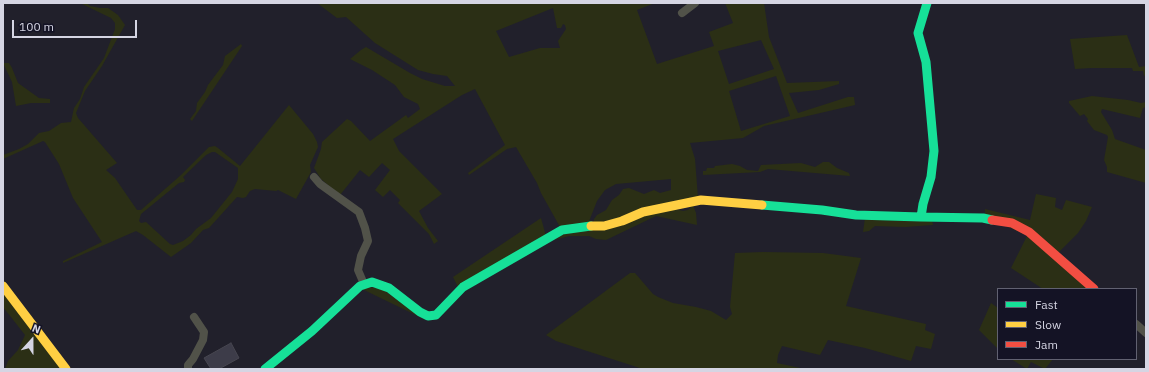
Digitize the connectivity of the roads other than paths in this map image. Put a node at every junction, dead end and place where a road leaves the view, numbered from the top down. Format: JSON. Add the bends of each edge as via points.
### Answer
{"nodes":[{"id":1,"x":695,"y":3,"type":"edge"},
{"id":2,"x":926,"y":3,"type":"edge"},
{"id":3,"x":682,"y":13,"type":"dead end"},
{"id":4,"x":314,"y":177,"type":"dead end"},
{"id":5,"x":922,"y":217,"type":"junction"},
{"id":6,"x":364,"y":284,"type":"junction"},
{"id":7,"x":3,"y":286,"type":"edge"},
{"id":8,"x":1093,"y":288,"type":"edge"},
{"id":9,"x":194,"y":317,"type":"dead end"},
{"id":10,"x":1137,"y":325,"type":"edge"},
{"id":11,"x":1146,"y":332,"type":"edge"},
{"id":12,"x":66,"y":369,"type":"edge"},
{"id":13,"x":188,"y":369,"type":"edge"},
{"id":14,"x":265,"y":369,"type":"edge"}],
"edges":[{"from":1,"to":3,"type":"street"},
{"from":2,"to":5,"type":"street","via":[[918,33],[926,62],[934,151]]},
{"from":4,"to":6,"type":"street","via":[[359,212],[368,241],[358,270]]},
{"from":5,"to":6,"type":"street","via":[[856,214],[701,200],[643,212],[604,226],[562,230],[463,287],[436,315],[428,316],[420,312],[390,288],[372,282]]},
{"from":5,"to":8,"type":"street","via":[[983,218],[1012,223],[1029,232]]},
{"from":6,"to":14,"type":"street"},
{"from":7,"to":12,"type":"street"},
{"from":9,"to":13,"type":"street","via":[[204,332],[203,340]]},
{"from":10,"to":11,"type":"street"}]}
